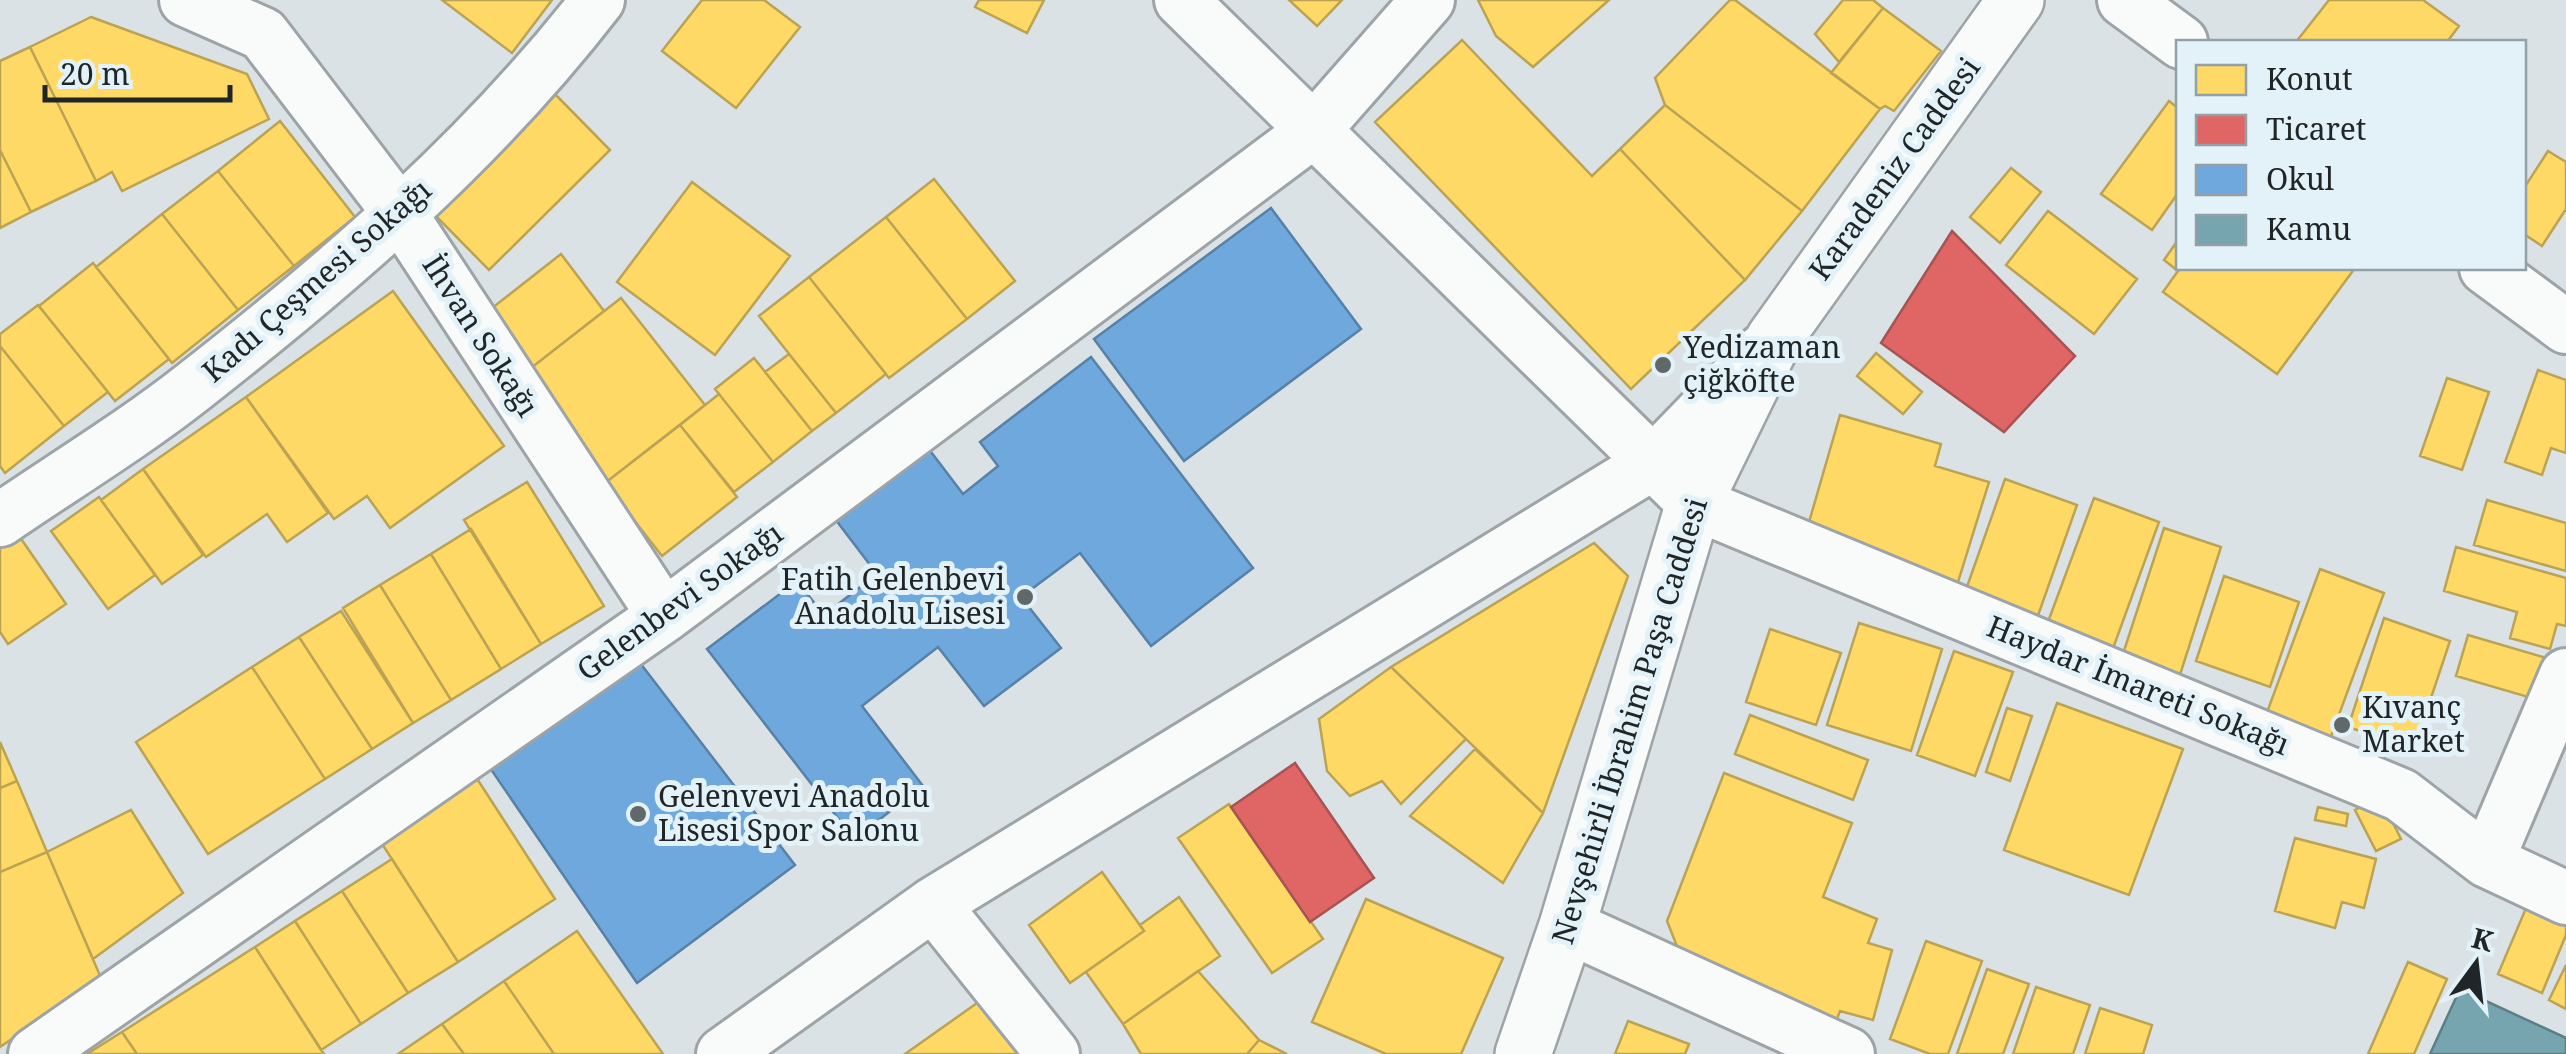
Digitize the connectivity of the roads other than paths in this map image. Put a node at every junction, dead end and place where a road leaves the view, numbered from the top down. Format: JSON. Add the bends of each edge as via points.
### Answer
{"nodes":[{"id":1,"x":186,"y":0,"type":"edge"},
{"id":2,"x":598,"y":0,"type":"edge"},
{"id":3,"x":1181,"y":0,"type":"edge"},
{"id":4,"x":1428,"y":0,"type":"edge"},
{"id":5,"x":2016,"y":0,"type":"edge"},
{"id":6,"x":2124,"y":0,"type":"edge"},
{"id":7,"x":2178,"y":40,"type":"edge"},
{"id":8,"x":1312,"y":132,"type":"junction"},
{"id":9,"x":401,"y":214,"type":"junction"},
{"id":10,"x":2489,"y":270,"type":"edge"},
{"id":11,"x":2566,"y":327,"type":"edge"},
{"id":12,"x":1774,"y":338,"type":"junction"},
{"id":13,"x":1653,"y":463,"type":"junction"},
{"id":14,"x":1694,"y":502,"type":"junction"},
{"id":15,"x":0,"y":520,"type":"edge"},
{"id":16,"x":664,"y":616,"type":"junction"},
{"id":17,"x":2566,"y":675,"type":"edge"},
{"id":18,"x":2487,"y":861,"type":"junction"},
{"id":19,"x":2566,"y":898,"type":"edge"},
{"id":20,"x":934,"y":904,"type":"junction"},
{"id":21,"x":1568,"y":926,"type":"junction"},
{"id":22,"x":34,"y":1054,"type":"edge"},
{"id":23,"x":723,"y":1054,"type":"edge"},
{"id":24,"x":1053,"y":1054,"type":"edge"},
{"id":25,"x":1523,"y":1054,"type":"edge"},
{"id":26,"x":1848,"y":1054,"type":"edge"}],
"edges":[{"from":1,"to":9,"type":"street","name":"İhvan Sokağı","via":[[263,34]]},
{"from":2,"to":9,"type":"street","name":"Kadı Çeşmesi Sokağı","via":[[545,69]]},
{"from":3,"to":8,"type":"street"},
{"from":4,"to":8,"type":"street","name":"Gelenbevi Sokağı"},
{"from":5,"to":12,"type":"street","name":"Karadeniz Caddesi"},
{"from":6,"to":7,"type":"street"},
{"from":8,"to":13,"type":"street"},
{"from":8,"to":16,"type":"street","name":"Gelenbevi Sokağı"},
{"from":9,"to":15,"type":"street","name":"Kadı Çeşmesi Sokağı","via":[[191,388]]},
{"from":9,"to":16,"type":"street","name":"İhvan Sokağı"},
{"from":10,"to":11,"type":"street"},
{"from":12,"to":13,"type":"street"},
{"from":12,"to":14,"type":"street","name":"Nevşehirli İbrahim Paşa Caddesi"},
{"from":13,"to":14,"type":"street"},
{"from":13,"to":20,"type":"street"},
{"from":14,"to":18,"type":"street","name":"Haydar İmareti Sokağı","via":[[2401,795]]},
{"from":14,"to":21,"type":"street","name":"Nevşehirli İbrahim Paşa Caddesi"},
{"from":16,"to":22,"type":"street","name":"Gelenbevi Sokağı"},
{"from":17,"to":18,"type":"street"},
{"from":18,"to":19,"type":"street","name":"Haydar İmareti Sokağı"},
{"from":20,"to":23,"type":"street"},
{"from":20,"to":24,"type":"street"},
{"from":21,"to":25,"type":"street","name":"Nevşehirli İbrahim Paşa Caddesi"},
{"from":21,"to":26,"type":"street"}]}
